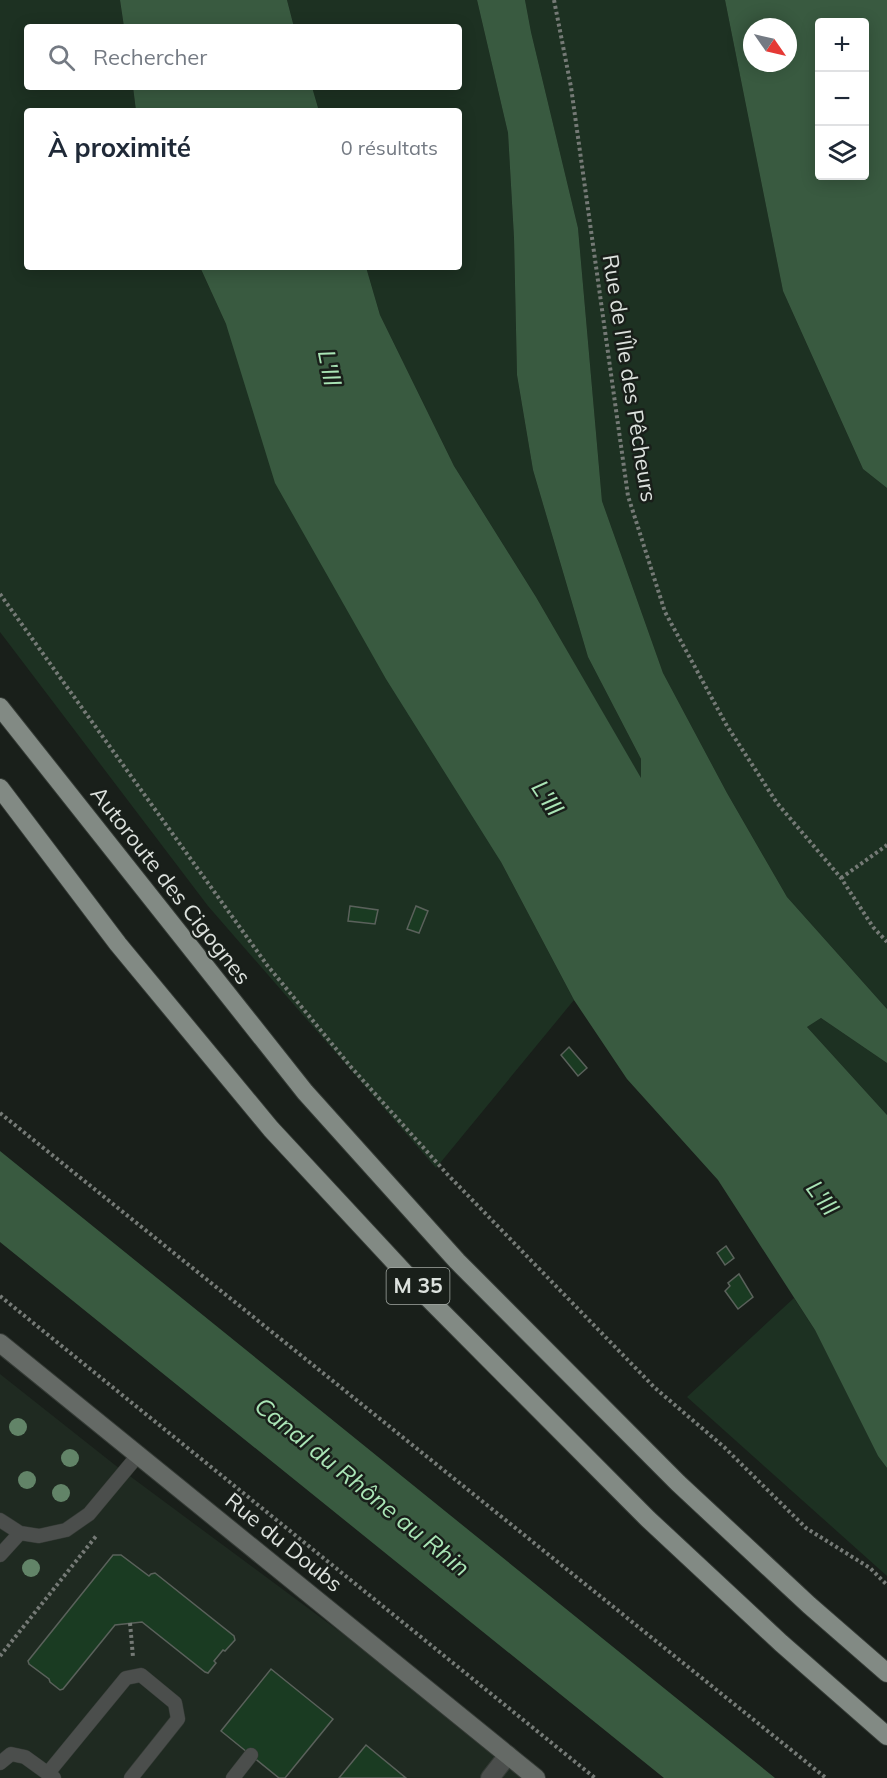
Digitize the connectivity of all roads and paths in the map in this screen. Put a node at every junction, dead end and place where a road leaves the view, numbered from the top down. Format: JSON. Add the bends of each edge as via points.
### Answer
{"nodes":[{"id":1,"x":554,"y":0,"type":"edge"},
{"id":2,"x":0,"y":594,"type":"edge"},
{"id":3,"x":0,"y":707,"type":"edge"},
{"id":4,"x":0,"y":789,"type":"edge"},
{"id":5,"x":887,"y":844,"type":"edge"},
{"id":6,"x":841,"y":878,"type":"junction"},
{"id":7,"x":887,"y":942,"type":"edge"},
{"id":8,"x":0,"y":1113,"type":"edge"},
{"id":9,"x":0,"y":1296,"type":"edge"},
{"id":10,"x":2,"y":1348,"type":"edge"},
{"id":11,"x":139,"y":1454,"type":"junction"},
{"id":12,"x":0,"y":1520,"type":"edge"},
{"id":13,"x":102,"y":1529,"type":"dead end"},
{"id":14,"x":20,"y":1533,"type":"junction"},
{"id":15,"x":0,"y":1555,"type":"edge"},
{"id":16,"x":887,"y":1585,"type":"edge"},
{"id":17,"x":130,"y":1623,"type":"dead end"},
{"id":18,"x":0,"y":1656,"type":"edge"},
{"id":19,"x":887,"y":1673,"type":"edge"},
{"id":20,"x":135,"y":1676,"type":"junction"},
{"id":21,"x":887,"y":1736,"type":"edge"},
{"id":22,"x":251,"y":1755,"type":"dead end"},
{"id":23,"x":508,"y":1755,"type":"junction"},
{"id":24,"x":0,"y":1763,"type":"edge"},
{"id":25,"x":53,"y":1777,"type":"edge"},
{"id":26,"x":131,"y":1778,"type":"edge"},
{"id":27,"x":233,"y":1778,"type":"edge"},
{"id":28,"x":490,"y":1778,"type":"edge"},
{"id":29,"x":536,"y":1778,"type":"edge"},
{"id":30,"x":595,"y":1778,"type":"edge"},
{"id":31,"x":826,"y":1778,"type":"edge"}],
"edges":[{"from":1,"to":6,"type":"path","name":"Rue de l'Île des Pêcheurs","via":[[571,87],[628,496],[665,612],[727,726],[777,803]]},
{"from":2,"to":16,"type":"path","via":[[267,965],[351,1067],[448,1175],[656,1388],[724,1447],[806,1528],[870,1568]]},
{"from":3,"to":19,"type":"highway","name":"Autoroute des Cigognes","number":"M 35","via":[[305,1092],[457,1261],[678,1483]]},
{"from":4,"to":21,"type":"highway","number":"M 35","via":[[118,944],[271,1129],[428,1298],[648,1519]]},
{"from":5,"to":6,"type":"path"},
{"from":6,"to":7,"type":"path","name":"Rue de l'Île des Pêcheurs"},
{"from":8,"to":31,"type":"path"},
{"from":9,"to":30,"type":"path"},
{"from":10,"to":11,"type":"main road","name":"Rue du Doubs"},
{"from":11,"to":14,"type":"lane","via":[[89,1514],[66,1530],[39,1536]]},
{"from":11,"to":23,"type":"main road","name":"Rue du Doubs"},
{"from":12,"to":14,"type":"lane"},
{"from":13,"to":18,"type":"path"},
{"from":14,"to":15,"type":"lane"},
{"from":17,"to":20,"type":"path"},
{"from":20,"to":25,"type":"lane","via":[[126,1678]]},
{"from":20,"to":26,"type":"lane","via":[[141,1674],[175,1703],[178,1719]]},
{"from":22,"to":27,"type":"lane"},
{"from":23,"to":28,"type":"street"},
{"from":23,"to":29,"type":"main road","name":"Rue du Doubs"},
{"from":24,"to":25,"type":"lane","via":[[11,1754],[25,1757]]}]}
